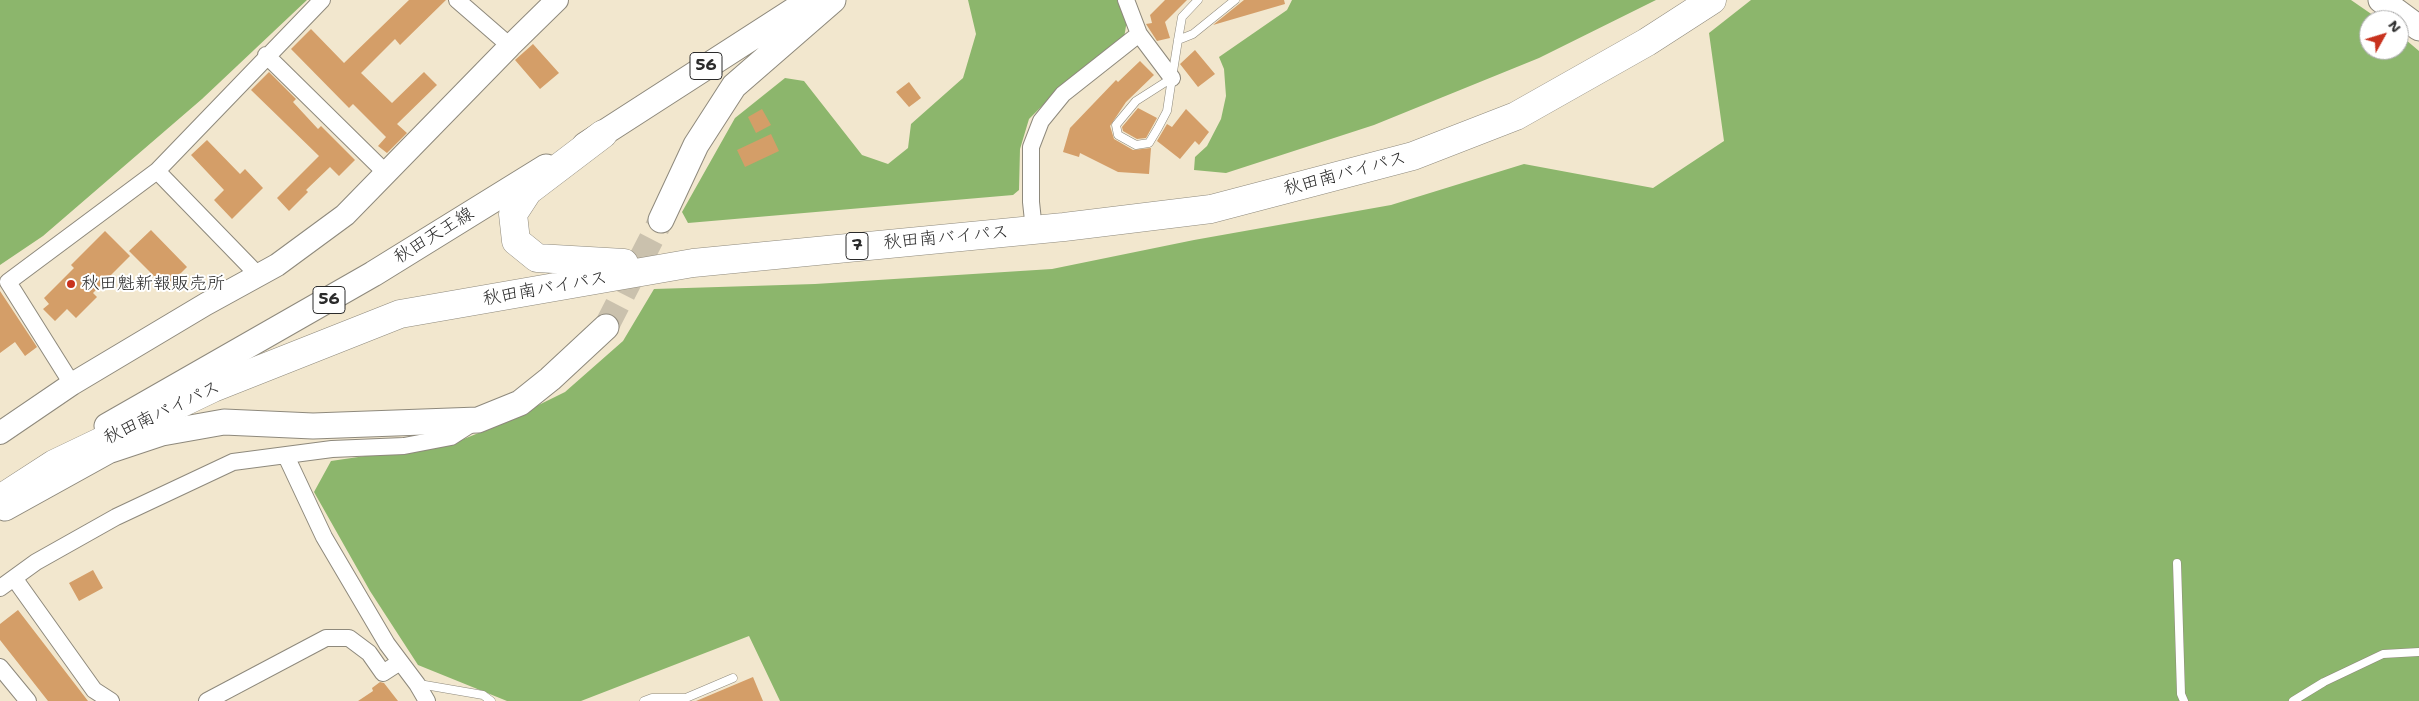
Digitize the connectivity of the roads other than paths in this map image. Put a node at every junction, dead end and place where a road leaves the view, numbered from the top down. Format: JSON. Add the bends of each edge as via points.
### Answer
{"nodes":[{"id":1,"x":322,"y":0,"type":"edge"},
{"id":2,"x":457,"y":0,"type":"edge"},
{"id":3,"x":557,"y":0,"type":"edge"},
{"id":4,"x":810,"y":0,"type":"edge"},
{"id":5,"x":833,"y":0,"type":"edge"},
{"id":6,"x":1126,"y":0,"type":"edge"},
{"id":7,"x":1198,"y":0,"type":"edge"},
{"id":8,"x":1235,"y":0,"type":"edge"},
{"id":9,"x":1712,"y":0,"type":"edge"},
{"id":10,"x":2381,"y":0,"type":"edge"},
{"id":11,"x":2419,"y":28,"type":"edge"},
{"id":12,"x":1139,"y":34,"type":"junction"},
{"id":13,"x":1178,"y":40,"type":"junction"},
{"id":14,"x":510,"y":46,"type":"junction"},
{"id":15,"x":266,"y":56,"type":"junction"},
{"id":16,"x":1172,"y":78,"type":"junction"},
{"id":17,"x":603,"y":134,"type":"junction"},
{"id":18,"x":157,"y":171,"type":"junction"},
{"id":19,"x":387,"y":174,"type":"junction"},
{"id":20,"x":661,"y":220,"type":"tunnel mouth"},
{"id":21,"x":1034,"y":230,"type":"junction"},
{"id":22,"x":693,"y":263,"type":"junction"},
{"id":23,"x":258,"y":274,"type":"junction"},
{"id":24,"x":4,"y":285,"type":"edge"},
{"id":25,"x":606,"y":327,"type":"tunnel mouth"},
{"id":26,"x":72,"y":384,"type":"junction"},
{"id":27,"x":478,"y":420,"type":"junction"},
{"id":28,"x":0,"y":433,"type":"edge"},
{"id":29,"x":286,"y":456,"type":"junction"},
{"id":30,"x":54,"y":464,"type":"junction"},
{"id":31,"x":0,"y":499,"type":"edge"},
{"id":32,"x":0,"y":511,"type":"edge"},
{"id":33,"x":2176,"y":563,"type":"dead end"},
{"id":34,"x":14,"y":578,"type":"junction"},
{"id":35,"x":0,"y":588,"type":"edge"},
{"id":36,"x":2419,"y":652,"type":"edge"},
{"id":37,"x":400,"y":662,"type":"junction"},
{"id":38,"x":0,"y":668,"type":"edge"},
{"id":39,"x":734,"y":678,"type":"dead end"},
{"id":40,"x":417,"y":684,"type":"junction"},
{"id":41,"x":28,"y":701,"type":"edge"},
{"id":42,"x":110,"y":701,"type":"edge"},
{"id":43,"x":207,"y":701,"type":"edge"},
{"id":44,"x":427,"y":701,"type":"edge"},
{"id":45,"x":491,"y":701,"type":"edge"},
{"id":46,"x":644,"y":701,"type":"edge"},
{"id":47,"x":2184,"y":701,"type":"edge"},
{"id":48,"x":2292,"y":701,"type":"edge"}],
"edges":[{"from":1,"to":15,"type":"street"},
{"from":2,"to":14,"type":"street"},
{"from":3,"to":14,"type":"street"},
{"from":4,"to":17,"type":"main road","name":"秋田天王線","number":"56"},
{"from":5,"to":20,"type":"main road","via":[[734,86],[696,145]]},
{"from":6,"to":12,"type":"street"},
{"from":7,"to":13,"type":"lane","via":[[1182,17]]},
{"from":8,"to":13,"type":"lane","via":[[1193,34]]},
{"from":9,"to":21,"type":"highway","name":"秋田南バイパス","number":"7","via":[[1647,42],[1516,116],[1413,156],[1211,210]]},
{"from":10,"to":11,"type":"main road"},
{"from":12,"to":16,"type":"street"},
{"from":12,"to":21,"type":"street","via":[[1063,94],[1041,121],[1031,147],[1030,202]]},
{"from":13,"to":16,"type":"lane"},
{"from":14,"to":19,"type":"street"},
{"from":15,"to":18,"type":"street"},
{"from":15,"to":19,"type":"street"},
{"from":16,"to":16,"type":"lane","via":[[1167,111],[1148,143],[1136,145],[1118,135],[1116,125],[1136,101]]},
{"from":17,"to":22,"type":"highway","via":[[528,190],[513,214],[516,241],[537,258],[582,262]]},
{"from":17,"to":30,"type":"main road","name":"秋田天王線","number":"56","via":[[519,182],[374,274],[98,431]]},
{"from":18,"to":23,"type":"street"},
{"from":18,"to":24,"type":"street"},
{"from":19,"to":23,"type":"street","via":[[345,215]]},
{"from":21,"to":22,"type":"highway","name":"秋田南バイパス","number":"7"},
{"from":22,"to":30,"type":"highway","name":"秋田南バイパス","number":"7","via":[[400,314],[213,388]]},
{"from":23,"to":26,"type":"street"},
{"from":24,"to":26,"type":"street"},
{"from":25,"to":27,"type":"main road","via":[[550,380],[520,403]]},
{"from":26,"to":28,"type":"street"},
{"from":27,"to":29,"type":"street","via":[[451,437],[404,446],[332,449]]},
{"from":27,"to":32,"type":"main road","via":[[313,426],[224,422],[162,433],[108,451]]},
{"from":29,"to":34,"type":"street","via":[[233,462],[116,518],[36,562]]},
{"from":29,"to":37,"type":"street","via":[[324,537]]},
{"from":30,"to":31,"type":"highway","name":"秋田南バイパス","number":"7"},
{"from":33,"to":47,"type":"lane","via":[[2181,694]]},
{"from":34,"to":35,"type":"street"},
{"from":34,"to":42,"type":"street","via":[[94,690]]},
{"from":36,"to":48,"type":"lane","via":[[2383,654]]},
{"from":37,"to":40,"type":"street"},
{"from":37,"to":43,"type":"street","via":[[384,672],[369,653],[349,638],[326,638]]},
{"from":38,"to":41,"type":"street"},
{"from":39,"to":46,"type":"lane","via":[[686,698]]},
{"from":40,"to":44,"type":"street"},
{"from":40,"to":45,"type":"lane","via":[[484,695]]}]}
